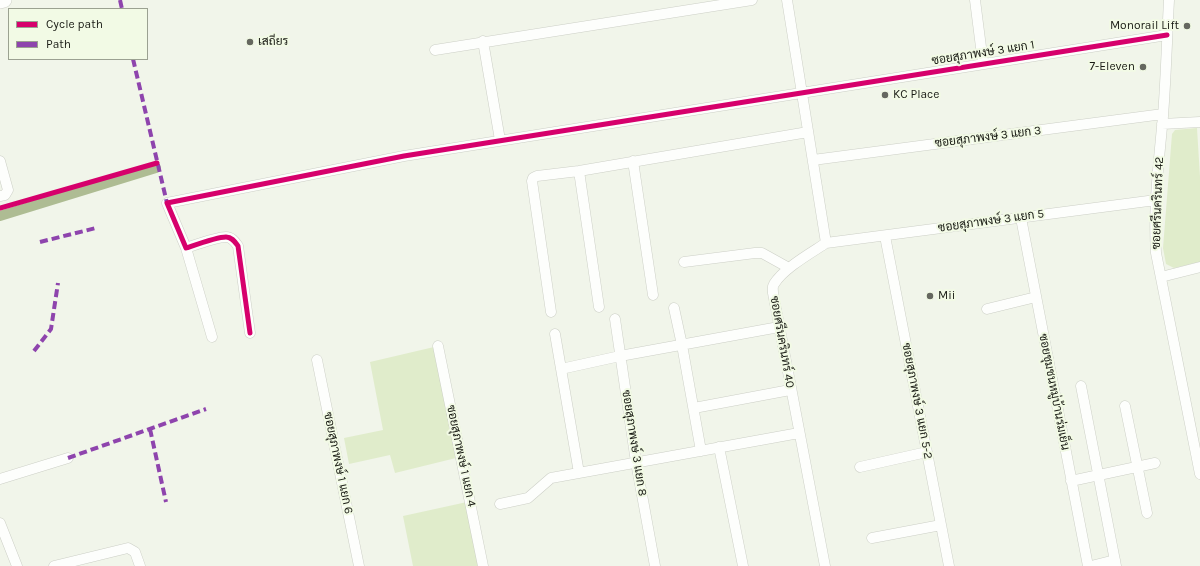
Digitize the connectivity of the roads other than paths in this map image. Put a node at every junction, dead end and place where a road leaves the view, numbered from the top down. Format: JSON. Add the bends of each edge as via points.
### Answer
{"nodes":[{"id":1,"x":4,"y":0,"type":"edge"},
{"id":2,"x":752,"y":0,"type":"edge"},
{"id":3,"x":787,"y":0,"type":"edge"},
{"id":4,"x":975,"y":0,"type":"edge"},
{"id":5,"x":1169,"y":0,"type":"edge"},
{"id":6,"x":0,"y":1,"type":"edge"},
{"id":7,"x":1167,"y":34,"type":"junction"},
{"id":8,"x":483,"y":41,"type":"junction"},
{"id":9,"x":435,"y":50,"type":"dead end"},
{"id":10,"x":983,"y":63,"type":"junction"},
{"id":11,"x":802,"y":92,"type":"junction"},
{"id":12,"x":1163,"y":119,"type":"junction"},
{"id":13,"x":1200,"y":122,"type":"edge"},
{"id":14,"x":808,"y":132,"type":"junction"},
{"id":15,"x":500,"y":140,"type":"junction"},
{"id":16,"x":813,"y":160,"type":"junction"},
{"id":17,"x":0,"y":161,"type":"edge"},
{"id":18,"x":633,"y":161,"type":"junction"},
{"id":19,"x":579,"y":171,"type":"junction"},
{"id":20,"x":0,"y":196,"type":"edge"},
{"id":21,"x":1156,"y":200,"type":"junction"},
{"id":22,"x":1020,"y":218,"type":"junction"},
{"id":23,"x":885,"y":236,"type":"junction"},
{"id":24,"x":826,"y":243,"type":"junction"},
{"id":25,"x":186,"y":248,"type":"junction"},
{"id":26,"x":684,"y":262,"type":"dead end"},
{"id":27,"x":1200,"y":267,"type":"edge"},
{"id":28,"x":789,"y":268,"type":"junction"},
{"id":29,"x":1161,"y":277,"type":"junction"},
{"id":30,"x":653,"y":295,"type":"dead end"},
{"id":31,"x":1036,"y":297,"type":"junction"},
{"id":32,"x":599,"y":307,"type":"dead end"},
{"id":33,"x":674,"y":308,"type":"dead end"},
{"id":34,"x":986,"y":308,"type":"dead end"},
{"id":35,"x":551,"y":312,"type":"dead end"},
{"id":36,"x":615,"y":319,"type":"dead end"},
{"id":37,"x":779,"y":327,"type":"junction"},
{"id":38,"x":250,"y":333,"type":"dead end"},
{"id":39,"x":554,"y":334,"type":"dead end"},
{"id":40,"x":212,"y":337,"type":"dead end"},
{"id":41,"x":682,"y":345,"type":"junction"},
{"id":42,"x":438,"y":346,"type":"dead end"},
{"id":43,"x":620,"y":356,"type":"junction"},
{"id":44,"x":317,"y":360,"type":"dead end"},
{"id":45,"x":561,"y":369,"type":"junction"},
{"id":46,"x":1081,"y":386,"type":"dead end"},
{"id":47,"x":790,"y":390,"type":"junction"},
{"id":48,"x":1125,"y":406,"type":"dead end"},
{"id":49,"x":694,"y":408,"type":"junction"},
{"id":50,"x":799,"y":433,"type":"junction"},
{"id":51,"x":719,"y":447,"type":"junction"},
{"id":52,"x":701,"y":451,"type":"junction"},
{"id":53,"x":927,"y":452,"type":"junction"},
{"id":54,"x":68,"y":458,"type":"dead end"},
{"id":55,"x":636,"y":462,"type":"junction"},
{"id":56,"x":1155,"y":463,"type":"dead end"},
{"id":57,"x":860,"y":467,"type":"dead end"},
{"id":58,"x":1138,"y":467,"type":"junction"},
{"id":59,"x":579,"y":473,"type":"junction"},
{"id":60,"x":1200,"y":474,"type":"edge"},
{"id":61,"x":1099,"y":475,"type":"junction"},
{"id":62,"x":0,"y":479,"type":"edge"},
{"id":63,"x":1071,"y":481,"type":"junction"},
{"id":64,"x":500,"y":504,"type":"dead end"},
{"id":65,"x":1147,"y":513,"type":"dead end"},
{"id":66,"x":0,"y":523,"type":"edge"},
{"id":67,"x":941,"y":525,"type":"junction"},
{"id":68,"x":872,"y":538,"type":"dead end"},
{"id":69,"x":1116,"y":563,"type":"edge"},
{"id":70,"x":17,"y":566,"type":"edge"},
{"id":71,"x":54,"y":566,"type":"edge"},
{"id":72,"x":140,"y":566,"type":"edge"},
{"id":73,"x":359,"y":566,"type":"edge"},
{"id":74,"x":483,"y":566,"type":"edge"},
{"id":75,"x":655,"y":566,"type":"edge"},
{"id":76,"x":743,"y":566,"type":"edge"},
{"id":77,"x":825,"y":566,"type":"edge"},
{"id":78,"x":950,"y":566,"type":"edge"},
{"id":79,"x":1088,"y":566,"type":"edge"},
{"id":80,"x":1091,"y":566,"type":"edge"}],
"edges":[{"from":1,"to":6,"type":"main road"},
{"from":2,"to":8,"type":"street"},
{"from":3,"to":11,"type":"street"},
{"from":4,"to":10,"type":"street"},
{"from":5,"to":7,"type":"street","name":"ซอยศรีนครินทร์ 42"},
{"from":7,"to":10,"type":"street","name":"ซอยสุภาพงษ์ 3 แยก 1"},
{"from":7,"to":12,"type":"street","name":"ซอยศรีนครินทร์ 42"},
{"from":8,"to":9,"type":"street"},
{"from":8,"to":15,"type":"street"},
{"from":10,"to":11,"type":"street","name":"ซอยสุภาพงษ์ 3 แยก 1"},
{"from":11,"to":14,"type":"street"},
{"from":11,"to":15,"type":"street","name":"ซอยสุภาพงษ์ 3 แยก 1"},
{"from":12,"to":13,"type":"street","name":"ซอยสุภาพงษ์ 3 แยก 3"},
{"from":12,"to":16,"type":"street","name":"ซอยสุภาพงษ์ 3 แยก 3"},
{"from":12,"to":21,"type":"street","name":"ซอยศรีนครินทร์ 42"},
{"from":14,"to":16,"type":"street"},
{"from":14,"to":18,"type":"street"},
{"from":15,"to":25,"type":"street","name":"ซอยสุภาพงษ์ 3 แยก 1","via":[[404,156],[166,203]]},
{"from":16,"to":24,"type":"street"},
{"from":17,"to":20,"type":"street","via":[[8,190]]},
{"from":18,"to":19,"type":"street"},
{"from":18,"to":30,"type":"street"},
{"from":19,"to":32,"type":"street"},
{"from":19,"to":35,"type":"street","via":[[537,176],[532,181]]},
{"from":21,"to":22,"type":"street","name":"ซอยสุภาพงษ์ 3 แยก 5"},
{"from":21,"to":29,"type":"street","name":"ซอยศรีนครินทร์ 42","via":[[1156,246]]},
{"from":22,"to":23,"type":"street","name":"ซอยสุภาพงษ์ 3 แยก 5"},
{"from":22,"to":31,"type":"street","name":"ซอยชุมชนหมู่บ้านร่มเย็น"},
{"from":23,"to":24,"type":"street","name":"ซอยสุภาพงษ์ 3 แยก 5"},
{"from":23,"to":53,"type":"street","name":"ซอยสุภาพงษ์ 3 แยก 5-2"},
{"from":24,"to":28,"type":"street","name":"ซอยศรีนครินทร์ 40"},
{"from":25,"to":38,"type":"street","via":[[226,237],[234,240],[238,246]]},
{"from":25,"to":40,"type":"street"},
{"from":26,"to":28,"type":"street","via":[[755,253]]},
{"from":27,"to":29,"type":"street"},
{"from":28,"to":37,"type":"street","name":"ซอยศรีนครินทร์ 40","via":[[773,287]]},
{"from":29,"to":60,"type":"street","name":"ซอยศรีนครินทร์ 42"},
{"from":31,"to":34,"type":"street"},
{"from":31,"to":63,"type":"street","name":"ซอยชุมชนหมู่บ้านร่มเย็น"},
{"from":33,"to":41,"type":"street"},
{"from":36,"to":43,"type":"street","name":"ซอยสุภาพงษ์ 3 แยก 8"},
{"from":37,"to":41,"type":"street"},
{"from":37,"to":47,"type":"street","name":"ซอยศรีนครินทร์ 40"},
{"from":39,"to":45,"type":"street"},
{"from":41,"to":43,"type":"street"},
{"from":41,"to":49,"type":"street"},
{"from":42,"to":74,"type":"street","name":"ซอยสุภาพงษ์ 1 แยก 4"},
{"from":43,"to":45,"type":"street"},
{"from":43,"to":55,"type":"street","name":"ซอยสุภาพงษ์ 3 แยก 8"},
{"from":44,"to":73,"type":"street","name":"ซอยสุภาพงษ์ 1 แยก 6"},
{"from":45,"to":59,"type":"street"},
{"from":46,"to":61,"type":"street"},
{"from":47,"to":49,"type":"street"},
{"from":47,"to":50,"type":"street","name":"ซอยศรีนครินทร์ 40"},
{"from":48,"to":58,"type":"street"},
{"from":49,"to":52,"type":"street"},
{"from":50,"to":51,"type":"street"},
{"from":50,"to":77,"type":"street","name":"ซอยศรีนครินทร์ 40"},
{"from":51,"to":52,"type":"street"},
{"from":51,"to":76,"type":"street"},
{"from":52,"to":55,"type":"street"},
{"from":53,"to":57,"type":"street"},
{"from":53,"to":67,"type":"street","name":"ซอยสุภาพงษ์ 3 แยก 5-2"},
{"from":54,"to":62,"type":"street"},
{"from":55,"to":59,"type":"street"},
{"from":55,"to":75,"type":"street","name":"ซอยสุภาพงษ์ 3 แยก 8"},
{"from":56,"to":58,"type":"street"},
{"from":58,"to":61,"type":"street"},
{"from":58,"to":65,"type":"street"},
{"from":59,"to":64,"type":"street","via":[[551,478],[528,498]]},
{"from":61,"to":63,"type":"street"},
{"from":61,"to":69,"type":"street"},
{"from":63,"to":79,"type":"street","name":"ซอยชุมชนหมู่บ้านร่มเย็น"},
{"from":66,"to":70,"type":"street"},
{"from":67,"to":68,"type":"street"},
{"from":67,"to":78,"type":"street","name":"ซอยสุภาพงษ์ 3 แยก 5-2"},
{"from":69,"to":80,"type":"street"},
{"from":71,"to":72,"type":"street","via":[[128,548],[135,552]]}]}
